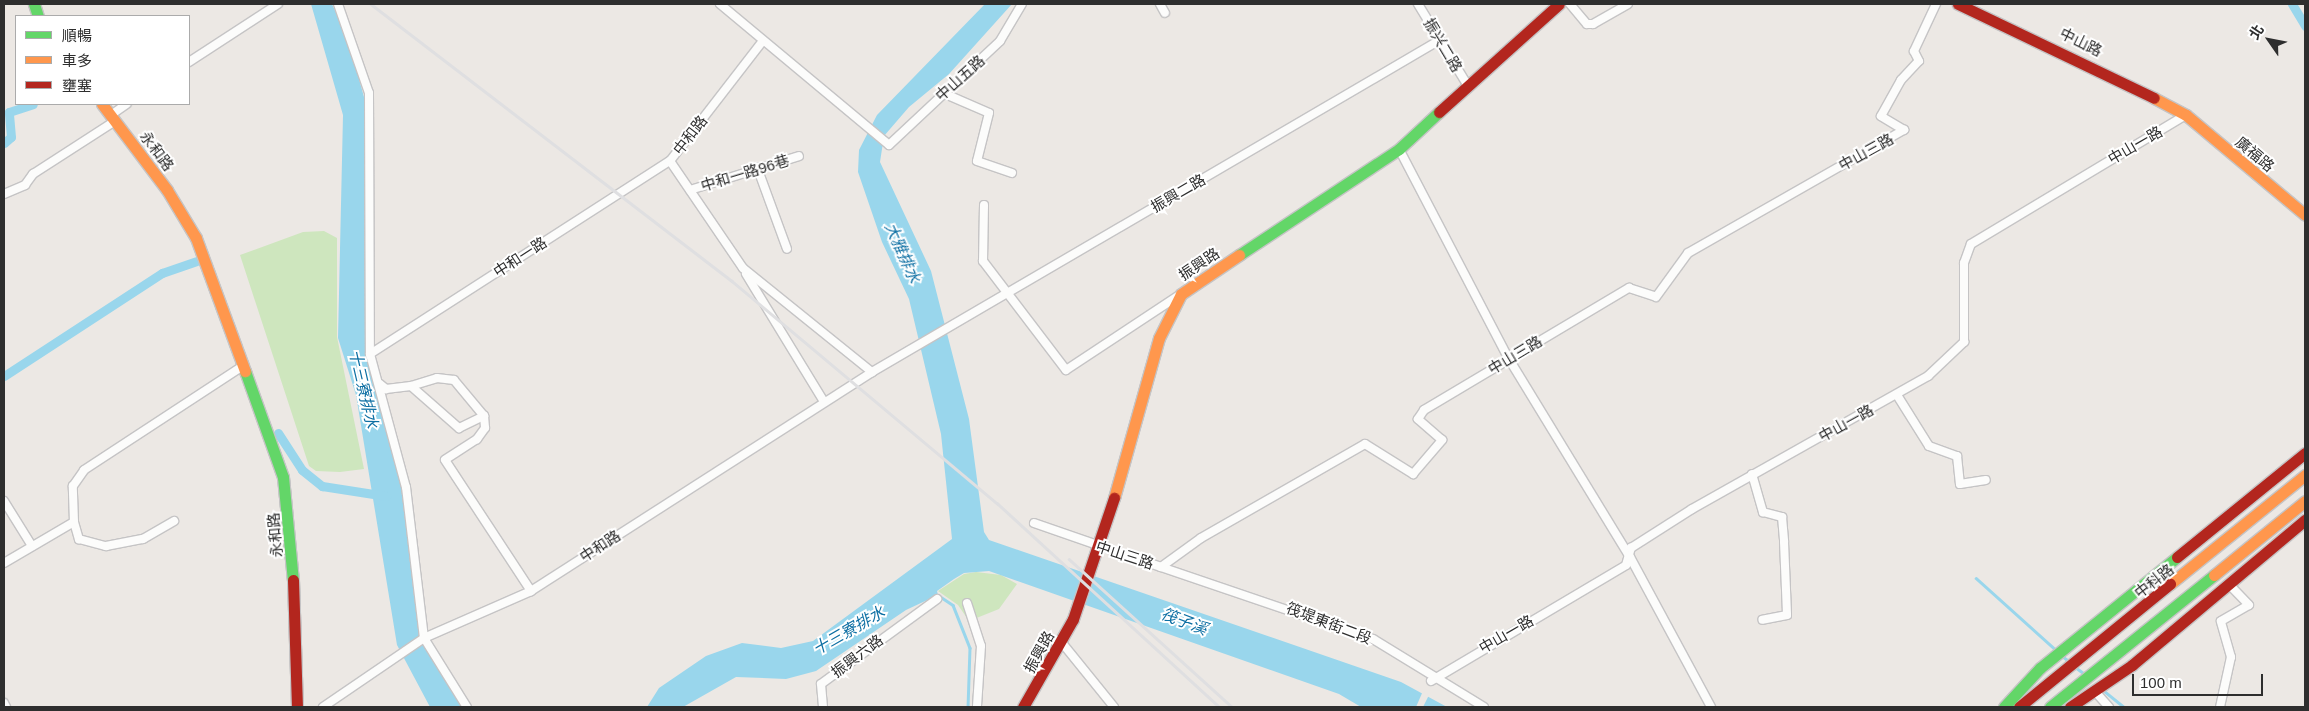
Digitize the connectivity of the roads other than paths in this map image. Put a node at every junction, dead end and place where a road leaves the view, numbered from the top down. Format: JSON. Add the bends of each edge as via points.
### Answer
{"nodes":[{"id":1,"x":278,"y":4,"type":"edge"},
{"id":2,"x":338,"y":4,"type":"edge"},
{"id":3,"x":720,"y":4,"type":"edge"},
{"id":4,"x":1022,"y":4,"type":"edge"},
{"id":5,"x":1160,"y":4,"type":"edge"},
{"id":6,"x":1418,"y":4,"type":"edge"},
{"id":7,"x":1558,"y":4,"type":"edge"},
{"id":8,"x":1570,"y":4,"type":"edge"},
{"id":9,"x":1628,"y":4,"type":"edge"},
{"id":10,"x":1936,"y":4,"type":"edge"},
{"id":11,"x":1958,"y":4,"type":"edge"},
{"id":12,"x":1165,"y":14,"type":"dead end"},
{"id":13,"x":1440,"y":40,"type":"junction"},
{"id":14,"x":762,"y":42,"type":"junction"},
{"id":15,"x":190,"y":61,"type":"edge"},
{"id":16,"x":1468,"y":86,"type":"junction"},
{"id":17,"x":943,"y":93,"type":"junction"},
{"id":18,"x":103,"y":105,"type":"edge"},
{"id":19,"x":126,"y":105,"type":"edge"},
{"id":20,"x":2186,"y":116,"type":"junction"},
{"id":21,"x":113,"y":118,"type":"junction"},
{"id":22,"x":1400,"y":149,"type":"junction"},
{"id":23,"x":799,"y":156,"type":"dead end"},
{"id":24,"x":670,"y":161,"type":"junction"},
{"id":25,"x":757,"y":167,"type":"junction"},
{"id":26,"x":1012,"y":173,"type":"dead end"},
{"id":27,"x":690,"y":190,"type":"junction"},
{"id":28,"x":4,"y":194,"type":"edge"},
{"id":29,"x":984,"y":205,"type":"dead end"},
{"id":30,"x":2305,"y":215,"type":"edge"},
{"id":31,"x":787,"y":249,"type":"dead end"},
{"id":32,"x":743,"y":268,"type":"junction"},
{"id":33,"x":1010,"y":292,"type":"junction"},
{"id":34,"x":1180,"y":294,"type":"junction"},
{"id":35,"x":916,"y":345,"type":"joint"},
{"id":36,"x":370,"y":354,"type":"junction"},
{"id":37,"x":1509,"y":359,"type":"junction"},
{"id":38,"x":243,"y":366,"type":"junction"},
{"id":39,"x":872,"y":372,"type":"junction"},
{"id":40,"x":380,"y":384,"type":"junction"},
{"id":41,"x":411,"y":386,"type":"junction"},
{"id":42,"x":1897,"y":395,"type":"junction"},
{"id":43,"x":824,"y":402,"type":"junction"},
{"id":44,"x":484,"y":416,"type":"junction"},
{"id":45,"x":2305,"y":453,"type":"edge"},
{"id":46,"x":1752,"y":474,"type":"junction"},
{"id":47,"x":2305,"y":475,"type":"edge"},
{"id":48,"x":1986,"y":480,"type":"dead end"},
{"id":49,"x":4,"y":501,"type":"edge"},
{"id":50,"x":2305,"y":501,"type":"edge"},
{"id":51,"x":174,"y":520,"type":"dead end"},
{"id":52,"x":2305,"y":520,"type":"edge"},
{"id":53,"x":74,"y":522,"type":"junction"},
{"id":54,"x":1034,"y":523,"type":"dead end"},
{"id":55,"x":32,"y":546,"type":"junction"},
{"id":56,"x":1098,"y":546,"type":"junction"},
{"id":57,"x":1630,"y":558,"type":"junction"},
{"id":58,"x":4,"y":563,"type":"edge"},
{"id":59,"x":1161,"y":566,"type":"junction"},
{"id":60,"x":2229,"y":584,"type":"junction"},
{"id":61,"x":531,"y":591,"type":"junction"},
{"id":62,"x":937,"y":599,"type":"dead end"},
{"id":63,"x":967,"y":603,"type":"dead end"},
{"id":64,"x":1762,"y":620,"type":"dead end"},
{"id":65,"x":422,"y":639,"type":"junction"},
{"id":66,"x":1063,"y":644,"type":"junction"},
{"id":67,"x":1434,"y":678,"type":"junction"},
{"id":68,"x":2099,"y":696,"type":"dead end"},
{"id":69,"x":4,"y":703,"type":"edge"},
{"id":70,"x":6,"y":707,"type":"edge"},
{"id":71,"x":297,"y":707,"type":"edge"},
{"id":72,"x":323,"y":707,"type":"edge"},
{"id":73,"x":466,"y":707,"type":"edge"},
{"id":74,"x":824,"y":707,"type":"edge"},
{"id":75,"x":977,"y":707,"type":"edge"},
{"id":76,"x":1023,"y":707,"type":"edge"},
{"id":77,"x":1114,"y":707,"type":"edge"},
{"id":78,"x":1484,"y":707,"type":"edge"},
{"id":79,"x":1711,"y":707,"type":"edge"},
{"id":80,"x":2004,"y":707,"type":"edge"},
{"id":81,"x":2019,"y":707,"type":"edge"},
{"id":82,"x":2050,"y":707,"type":"edge"},
{"id":83,"x":2070,"y":707,"type":"edge"},
{"id":84,"x":2109,"y":707,"type":"edge"},
{"id":85,"x":2220,"y":707,"type":"edge"}],
"edges":[{"from":1,"to":15,"type":"street"},
{"from":2,"to":36,"type":"street","via":[[369,93]]},
{"from":3,"to":14,"type":"street"},
{"from":4,"to":17,"type":"street","name":"中山五路","via":[[1000,41]]},
{"from":5,"to":12,"type":"street"},
{"from":6,"to":13,"type":"street","name":"振兴二路"},
{"from":7,"to":16,"type":"street","name":"振興路"},
{"from":8,"to":9,"type":"street","via":[[1587,24],[1593,24]]},
{"from":10,"to":37,"type":"street","name":"中山三路","via":[[1914,51],[1919,61],[1901,80],[1881,116],[1904,130],[1688,253],[1656,297],[1629,288]]},
{"from":11,"to":20,"type":"street","name":"中山路","via":[[2100,68]]},
{"from":13,"to":16,"type":"street","name":"振兴二路"},
{"from":13,"to":33,"type":"street","name":"振興二路"},
{"from":14,"to":17,"type":"street","name":"中山五路","via":[[889,146]]},
{"from":14,"to":24,"type":"street","name":"中和路"},
{"from":16,"to":22,"type":"street","name":"振興路"},
{"from":17,"to":26,"type":"street","via":[[989,112],[977,161]]},
{"from":18,"to":21,"type":"street","name":"永和路"},
{"from":19,"to":21,"type":"street"},
{"from":20,"to":30,"type":"street","name":"廣福路"},
{"from":20,"to":42,"type":"street","name":"中山一路","via":[[1971,244],[1964,258],[1964,342],[1928,376]]},
{"from":21,"to":28,"type":"street","via":[[33,174],[25,185]]},
{"from":21,"to":38,"type":"street","name":"永和路","via":[[196,238]]},
{"from":22,"to":34,"type":"street","name":"振興路"},
{"from":22,"to":37,"type":"street"},
{"from":23,"to":25,"type":"street","name":"中和一路96巷"},
{"from":24,"to":27,"type":"street","name":"中和路"},
{"from":24,"to":36,"type":"street","name":"中和一路"},
{"from":25,"to":27,"type":"street","name":"中和一路96巷"},
{"from":25,"to":31,"type":"street"},
{"from":27,"to":32,"type":"street","name":"中和路"},
{"from":29,"to":33,"type":"street","via":[[983,261]]},
{"from":32,"to":39,"type":"street","name":"中和路"},
{"from":32,"to":43,"type":"street"},
{"from":33,"to":34,"type":"street","via":[[1066,370]]},
{"from":33,"to":35,"type":"street","name":"振興二路"},
{"from":34,"to":56,"type":"street","name":"振興路","via":[[1159,338]]},
{"from":35,"to":39,"type":"street","name":"中和路"},
{"from":36,"to":40,"type":"street"},
{"from":37,"to":57,"type":"street"},
{"from":37,"to":59,"type":"street","name":"中山三路","via":[[1424,410],[1418,419],[1442,440],[1413,474],[1365,444],[1209,533]]},
{"from":38,"to":53,"type":"street","via":[[84,470],[73,486]]},
{"from":38,"to":71,"type":"street","name":"永和路","via":[[283,477],[292,544]]},
{"from":39,"to":43,"type":"street","name":"中和路"},
{"from":40,"to":41,"type":"street","via":[[386,389]]},
{"from":40,"to":65,"type":"street","via":[[406,487]]},
{"from":41,"to":44,"type":"street","via":[[437,378],[454,380]]},
{"from":41,"to":44,"type":"street","via":[[459,428]]},
{"from":42,"to":46,"type":"street","name":"中山一路"},
{"from":42,"to":48,"type":"street","via":[[1929,446],[1957,456],[1960,484]]},
{"from":43,"to":61,"type":"street","name":"中和路"},
{"from":44,"to":61,"type":"street","via":[[485,428],[478,439],[445,460]]},
{"from":45,"to":80,"type":"street","name":"中科路","via":[[2040,668]]},
{"from":46,"to":57,"type":"street","name":"中山一路","via":[[1631,548]]},
{"from":46,"to":64,"type":"street","via":[[1763,512],[1782,517],[1784,542],[1787,615]]},
{"from":47,"to":81,"type":"street","name":"中科路"},
{"from":49,"to":55,"type":"street"},
{"from":50,"to":82,"type":"street"},
{"from":51,"to":53,"type":"street","via":[[143,539],[106,546],[79,539]]},
{"from":52,"to":60,"type":"street"},
{"from":53,"to":55,"type":"street"},
{"from":54,"to":56,"type":"street","name":"中山三路"},
{"from":55,"to":58,"type":"street"},
{"from":56,"to":59,"type":"street","name":"中山三路"},
{"from":56,"to":66,"type":"street","name":"振興路"},
{"from":57,"to":67,"type":"street","name":"中山一路","via":[[1626,565]]},
{"from":57,"to":79,"type":"street"},
{"from":59,"to":67,"type":"street","name":"筏堤東街二段","via":[[1364,636]]},
{"from":60,"to":83,"type":"street","via":[[2132,665]]},
{"from":60,"to":85,"type":"street","via":[[2249,606],[2221,621],[2231,657]]},
{"from":61,"to":65,"type":"street","name":"中和路"},
{"from":62,"to":74,"type":"street","name":"振興六路","via":[[821,684]]},
{"from":63,"to":75,"type":"street","via":[[981,646]]},
{"from":65,"to":72,"type":"street","name":"中和路"},
{"from":65,"to":73,"type":"street"},
{"from":66,"to":76,"type":"street","name":"振興路"},
{"from":66,"to":77,"type":"street"},
{"from":67,"to":78,"type":"street","name":"筏堤東街二段"},
{"from":68,"to":84,"type":"street"},
{"from":69,"to":70,"type":"street"}]}
